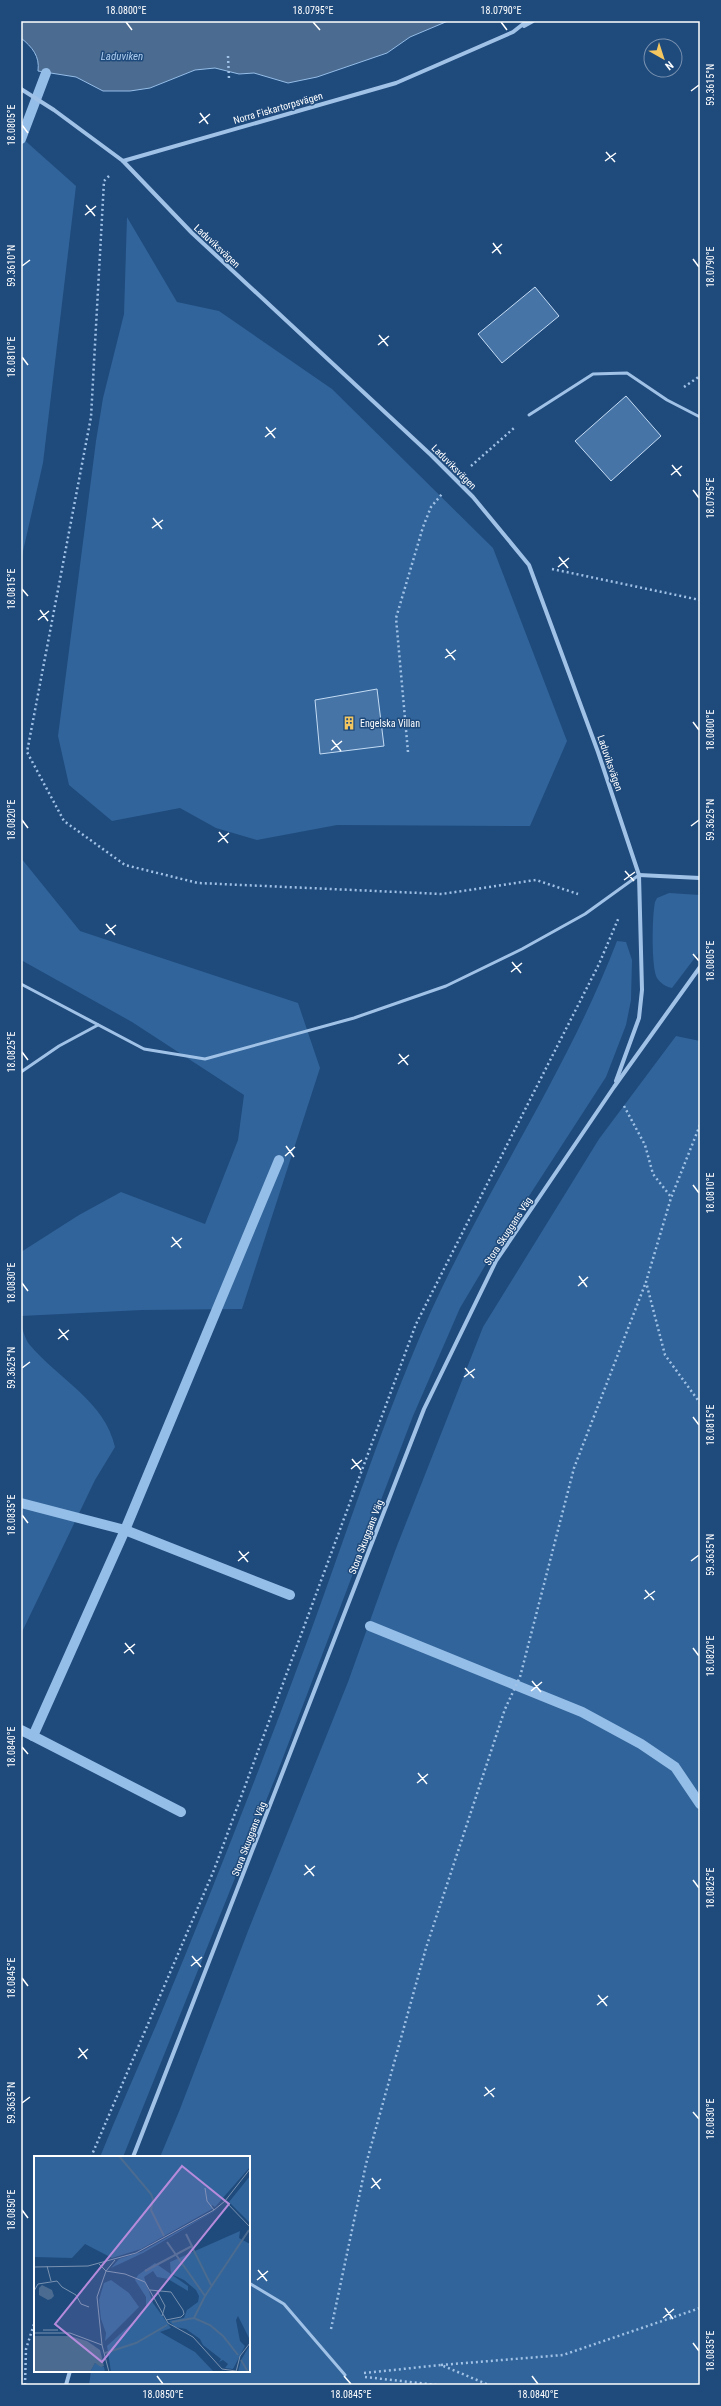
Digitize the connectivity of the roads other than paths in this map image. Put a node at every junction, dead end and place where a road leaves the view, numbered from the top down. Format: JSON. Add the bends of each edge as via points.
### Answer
{"nodes":[{"id":1,"x":527,"y":21,"type":"edge"},
{"id":2,"x":533,"y":21,"type":"edge"},
{"id":3,"x":513,"y":32,"type":"junction"},
{"id":4,"x":23,"y":90,"type":"edge"},
{"id":5,"x":123,"y":161,"type":"junction"},
{"id":6,"x":528,"y":415,"type":"road end"},
{"id":7,"x":700,"y":417,"type":"edge"},
{"id":8,"x":639,"y":875,"type":"junction"},
{"id":9,"x":700,"y":878,"type":"edge"},
{"id":10,"x":700,"y":967,"type":"edge"},
{"id":11,"x":21,"y":984,"type":"edge"},
{"id":12,"x":98,"y":1025,"type":"junction"},
{"id":13,"x":21,"y":1072,"type":"edge"},
{"id":14,"x":614,"y":1087,"type":"junction"},
{"id":15,"x":133,"y":2156,"type":"edge"},
{"id":16,"x":250,"y":2284,"type":"edge"},
{"id":17,"x":70,"y":2372,"type":"edge"},
{"id":18,"x":345,"y":2375,"type":"road end"},
{"id":19,"x":66,"y":2385,"type":"edge"}],
"edges":[{"from":1,"to":3,"type":"street","name":"Norra Fiskartorpsvägen"},
{"from":2,"to":3,"type":"street","name":"Norra Fiskartorpsvägen"},
{"from":3,"to":5,"type":"street","name":"Norra Fiskartorpsvägen","via":[[396,83]]},
{"from":4,"to":5,"type":"street"},
{"from":5,"to":8,"type":"street","name":"Laduviksvägen","via":[[192,233],[455,480],[530,565],[598,752]]},
{"from":6,"to":7,"type":"lane","via":[[593,374],[627,373],[667,400]]},
{"from":8,"to":9,"type":"street"},
{"from":8,"to":12,"type":"lane","via":[[585,914],[460,980],[329,1025],[205,1059],[144,1049]]},
{"from":8,"to":14,"type":"street","name":"Laduviksvägen","via":[[642,990],[639,1018]]},
{"from":10,"to":14,"type":"street","name":"Stora Skuggans Väg"},
{"from":11,"to":12,"type":"lane"},
{"from":12,"to":13,"type":"lane","via":[[59,1046]]},
{"from":14,"to":15,"type":"street","name":"Stora Skuggans Väg","via":[[496,1261],[424,1409]]},
{"from":16,"to":18,"type":"lane","via":[[284,2304]]},
{"from":17,"to":19,"type":"street"}]}
